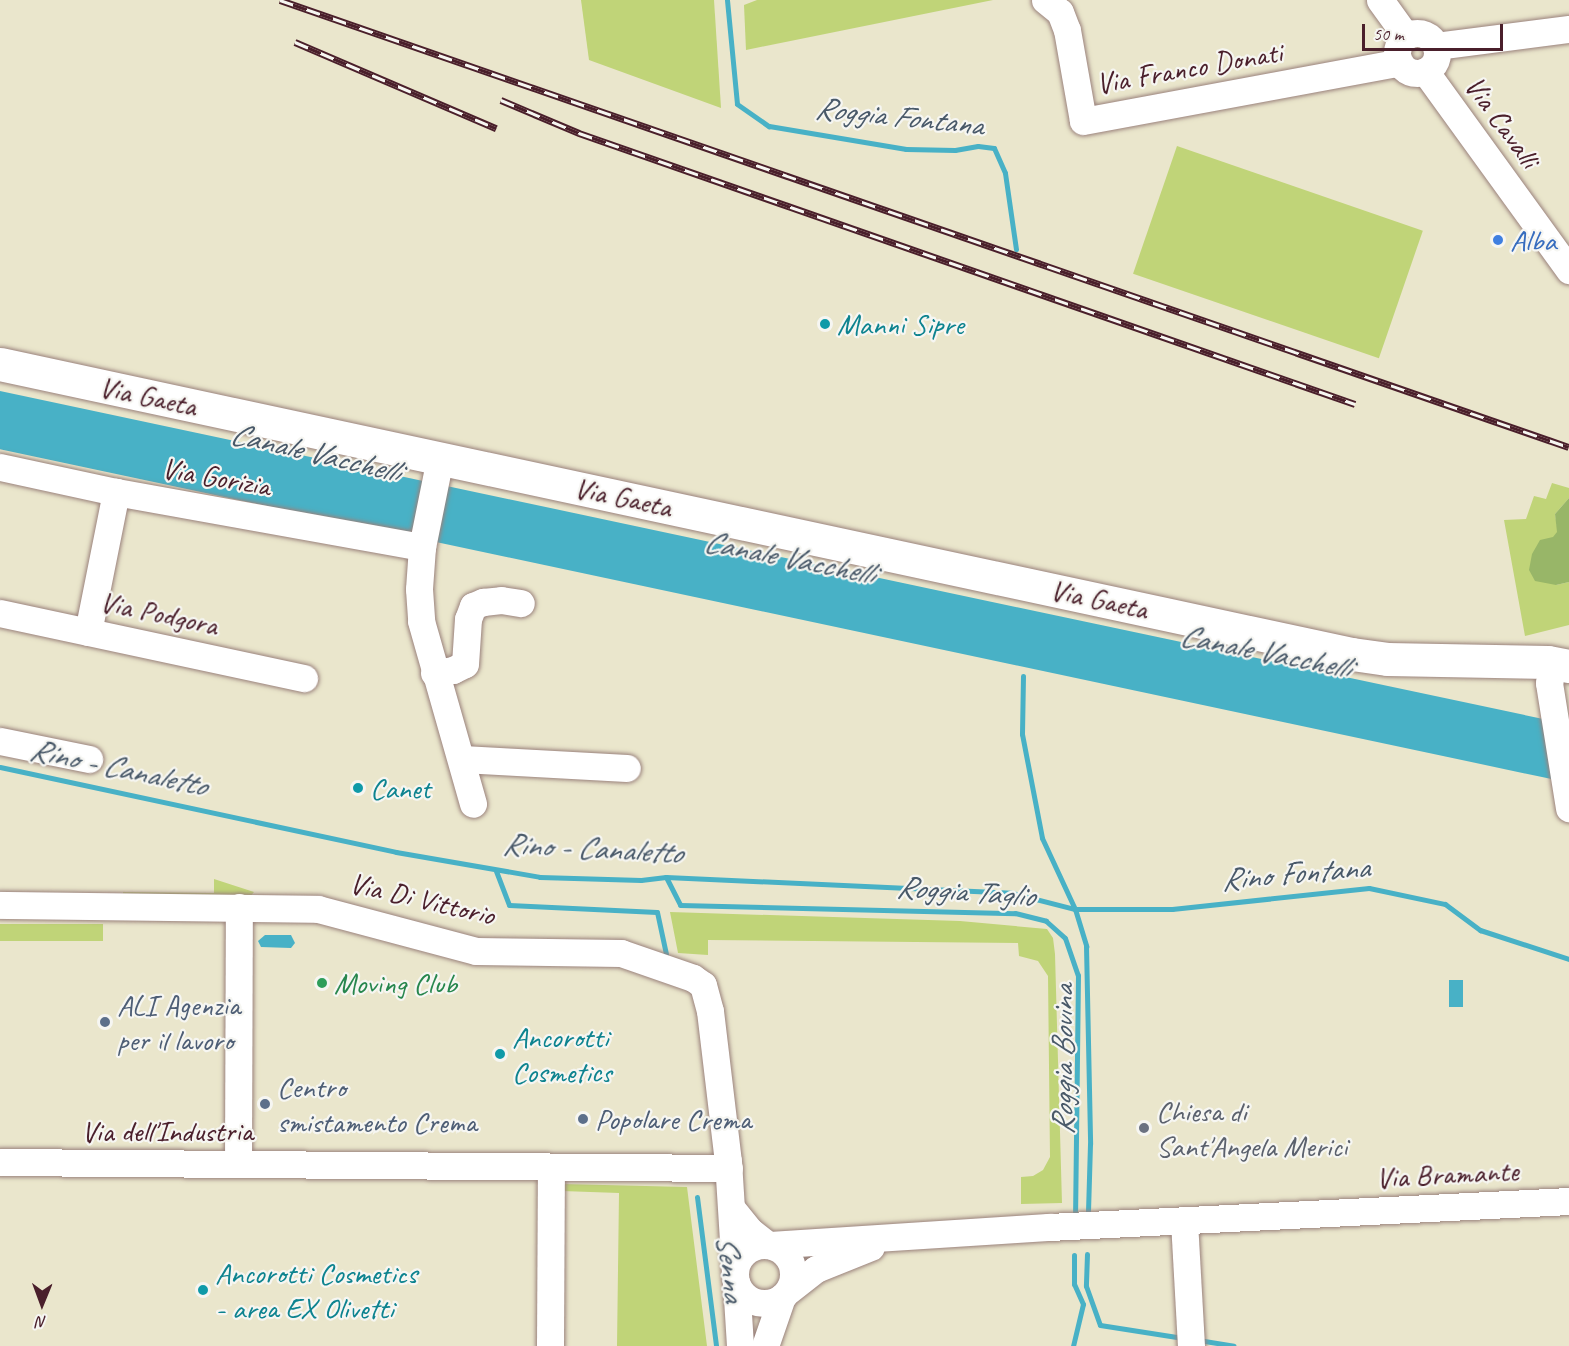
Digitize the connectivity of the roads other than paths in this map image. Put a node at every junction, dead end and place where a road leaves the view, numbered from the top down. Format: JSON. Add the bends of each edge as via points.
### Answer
{"nodes":[{"id":1,"x":1045,"y":0,"type":"edge"},
{"id":2,"x":1380,"y":0,"type":"edge"},
{"id":3,"x":1569,"y":29,"type":"edge"},
{"id":4,"x":1406,"y":36,"type":"junction"},
{"id":5,"x":1436,"y":46,"type":"junction"},
{"id":6,"x":1400,"y":62,"type":"junction"},
{"id":7,"x":1425,"y":71,"type":"junction"},
{"id":8,"x":1569,"y":270,"type":"edge"},
{"id":9,"x":0,"y":364,"type":"edge"},
{"id":10,"x":0,"y":467,"type":"edge"},
{"id":11,"x":438,"y":470,"type":"junction"},
{"id":12,"x":116,"y":492,"type":"junction"},
{"id":13,"x":424,"y":541,"type":"junction"},
{"id":14,"x":521,"y":603,"type":"dead end"},
{"id":15,"x":0,"y":613,"type":"edge"},
{"id":16,"x":88,"y":632,"type":"junction"},
{"id":17,"x":434,"y":673,"type":"junction"},
{"id":18,"x":304,"y":678,"type":"dead end"},
{"id":19,"x":1556,"y":680,"type":"edge"},
{"id":20,"x":0,"y":741,"type":"edge"},
{"id":21,"x":89,"y":759,"type":"dead end"},
{"id":22,"x":462,"y":759,"type":"junction"},
{"id":23,"x":627,"y":768,"type":"dead end"},
{"id":24,"x":473,"y":804,"type":"dead end"},
{"id":25,"x":1569,"y":808,"type":"edge"},
{"id":26,"x":0,"y":905,"type":"edge"},
{"id":27,"x":239,"y":907,"type":"junction"},
{"id":28,"x":0,"y":1162,"type":"edge"},
{"id":29,"x":238,"y":1164,"type":"junction"},
{"id":30,"x":551,"y":1167,"type":"junction"},
{"id":31,"x":729,"y":1168,"type":"junction"},
{"id":32,"x":1569,"y":1201,"type":"edge"},
{"id":33,"x":733,"y":1210,"type":"junction"},
{"id":34,"x":1184,"y":1221,"type":"junction"},
{"id":35,"x":901,"y":1236,"type":"junction"},
{"id":36,"x":768,"y":1245,"type":"junction"},
{"id":37,"x":735,"y":1277,"type":"junction"},
{"id":38,"x":786,"y":1293,"type":"junction"},
{"id":39,"x":1191,"y":1339,"type":"edge"},
{"id":40,"x":550,"y":1346,"type":"edge"},
{"id":41,"x":740,"y":1346,"type":"edge"},
{"id":42,"x":765,"y":1346,"type":"edge"}],
"edges":[{"from":1,"to":6,"type":"street","name":"Via Franco Donati","via":[[1060,12],[1067,30],[1083,121]]},
{"from":2,"to":4,"type":"street"},
{"from":3,"to":5,"type":"street"},
{"from":4,"to":5,"type":"street","via":[[1424,34]]},
{"from":4,"to":6,"type":"street","via":[[1397,51]]},
{"from":5,"to":7,"type":"street","via":[[1434,64]]},
{"from":6,"to":7,"type":"street","via":[[1414,72]]},
{"from":7,"to":8,"type":"street","name":"Via Cavalli"},
{"from":9,"to":11,"type":"main road","name":"Via Gaeta"},
{"from":10,"to":12,"type":"street","name":"Via Gorizia"},
{"from":11,"to":13,"type":"street"},
{"from":11,"to":19,"type":"main road","name":"Via Gaeta","via":[[1437,673]]},
{"from":12,"to":13,"type":"street","name":"Via Gorizia"},
{"from":12,"to":16,"type":"street"},
{"from":13,"to":17,"type":"street","via":[[419,589],[421,621]]},
{"from":14,"to":17,"type":"street","via":[[492,601],[473,606],[468,620],[465,664]]},
{"from":15,"to":16,"type":"street","name":"Via Podgora"},
{"from":16,"to":18,"type":"street","name":"Via Podgora"},
{"from":17,"to":22,"type":"street"},
{"from":19,"to":25,"type":"street","via":[[1562,770]]},
{"from":20,"to":21,"type":"street"},
{"from":22,"to":23,"type":"street"},
{"from":22,"to":24,"type":"street"},
{"from":26,"to":27,"type":"street","name":"Via Di Vittorio"},
{"from":27,"to":29,"type":"street"},
{"from":27,"to":31,"type":"street","name":"Via Di Vittorio","via":[[318,909],[476,951],[621,953],[693,978],[703,985],[710,1011]]},
{"from":28,"to":29,"type":"street","name":"Via dell'Industria"},
{"from":29,"to":30,"type":"street","name":"Via dell'Industria"},
{"from":30,"to":31,"type":"street","name":"Via dell'Industria"},
{"from":30,"to":40,"type":"street"},
{"from":31,"to":33,"type":"street","name":"Via Di Vittorio"},
{"from":32,"to":34,"type":"street","name":"Via Bramante"},
{"from":33,"to":36,"type":"street"},
{"from":33,"to":37,"type":"street","name":"Via Di Vittorio"},
{"from":34,"to":35,"type":"street","name":"Via Bramante"},
{"from":34,"to":39,"type":"street"},
{"from":35,"to":36,"type":"street","name":"Via Bramante"},
{"from":35,"to":38,"type":"street","name":"Via Bramante","via":[[816,1269]]},
{"from":36,"to":37,"type":"street","via":[[749,1249],[737,1263]]},
{"from":36,"to":38,"type":"street","via":[[786,1254],[791,1263],[794,1272]]},
{"from":37,"to":38,"type":"street","via":[[740,1291],[755,1302],[774,1302]]},
{"from":37,"to":41,"type":"street","name":"Via Di Vittorio"},
{"from":38,"to":42,"type":"street"}]}
